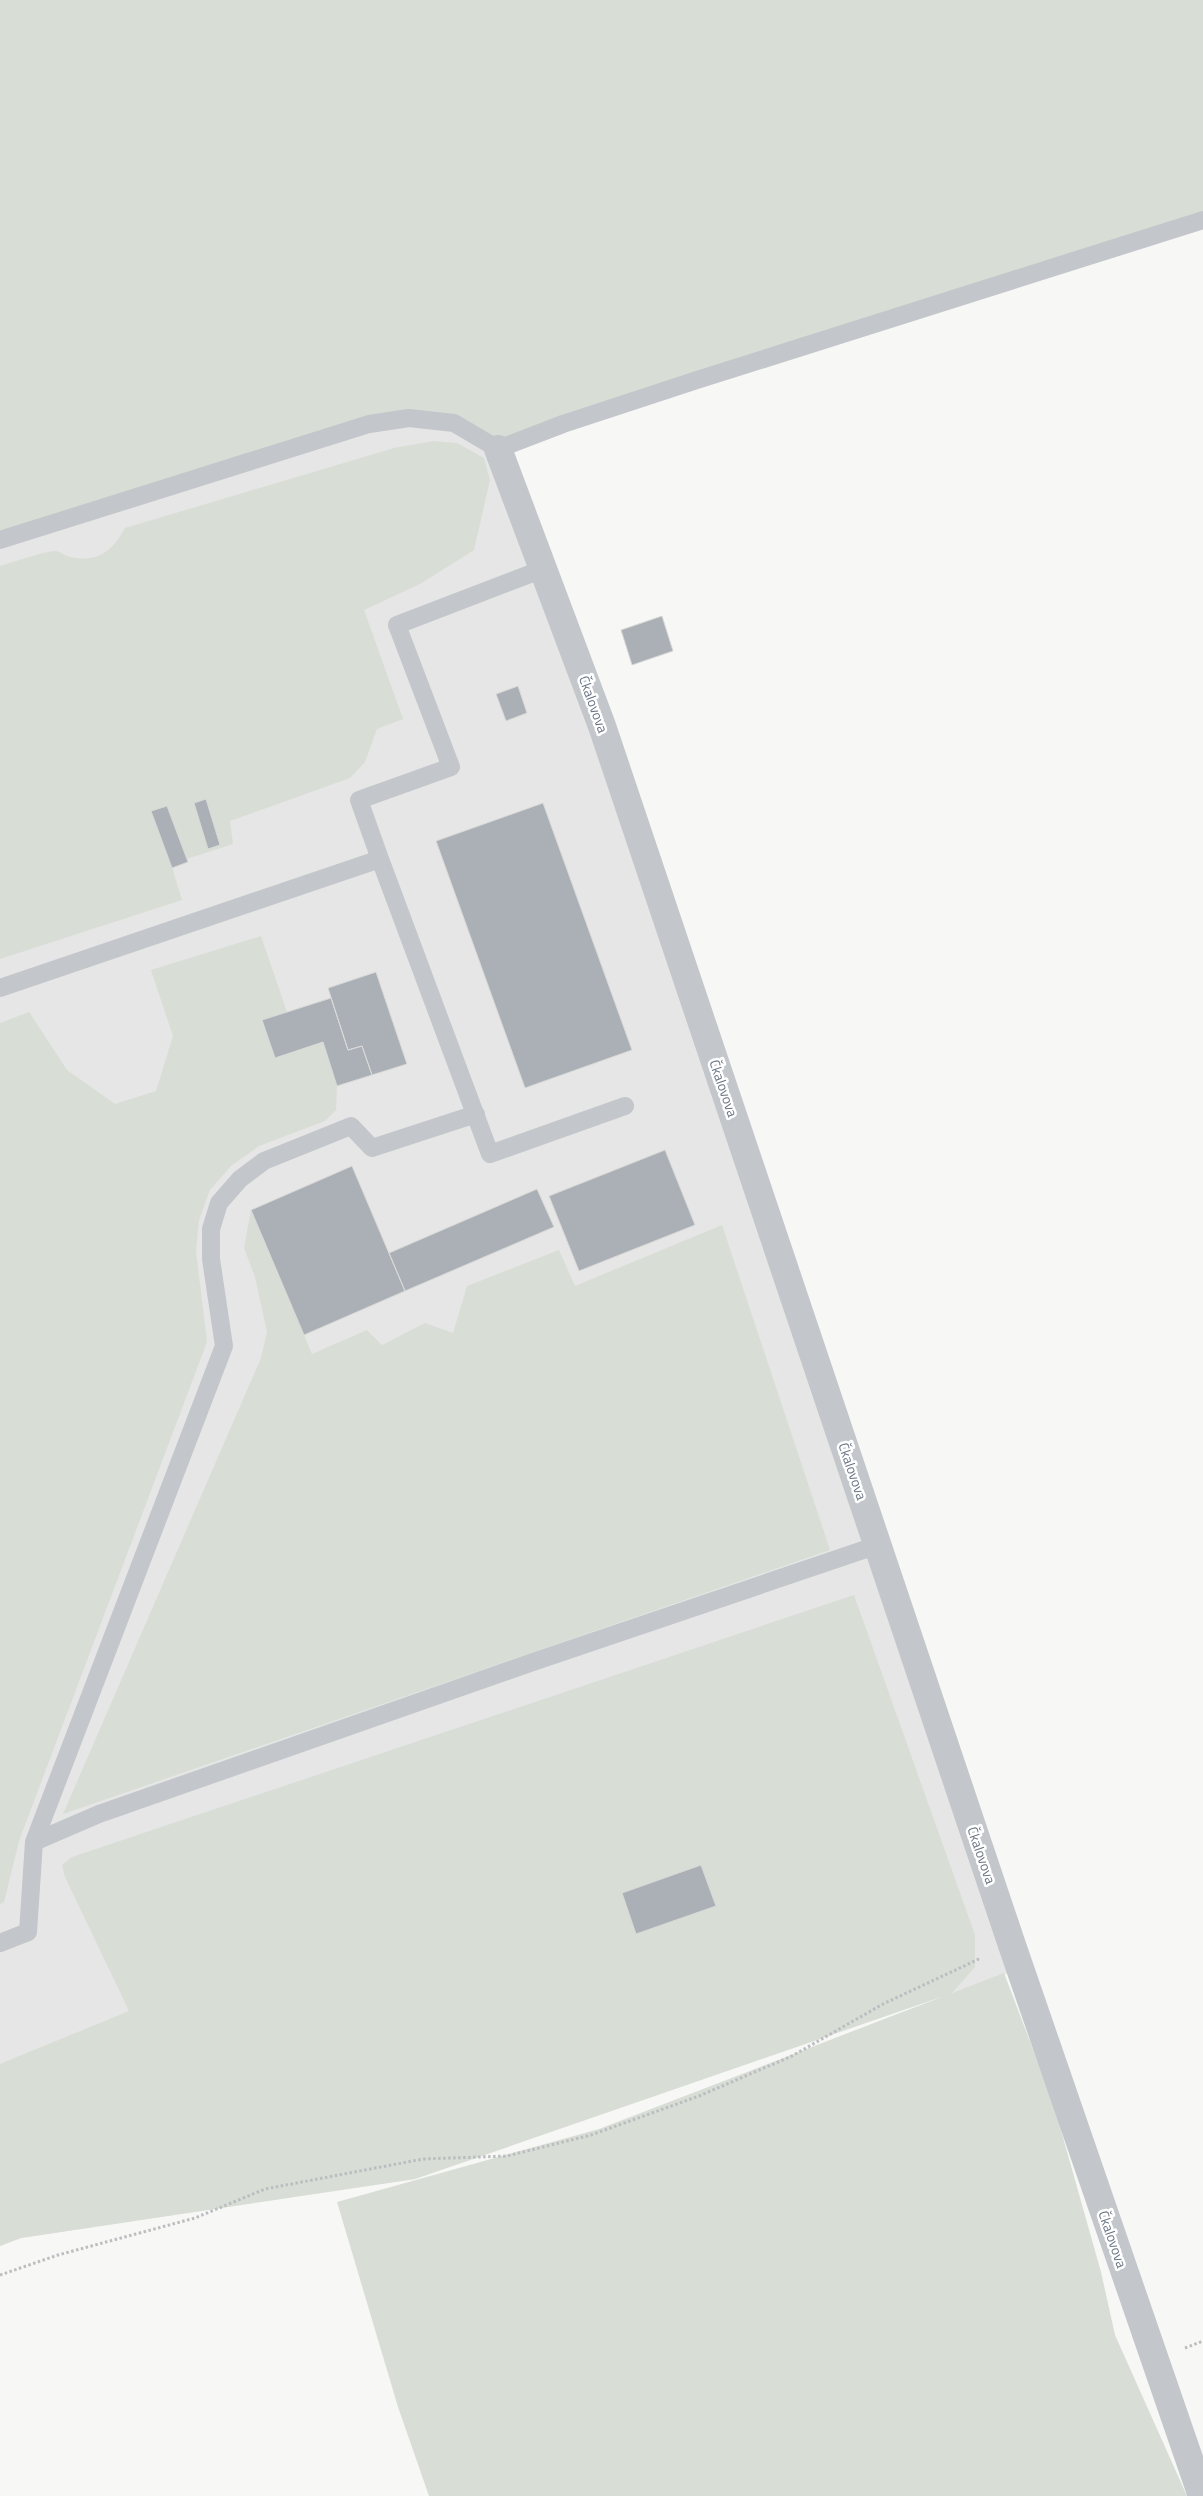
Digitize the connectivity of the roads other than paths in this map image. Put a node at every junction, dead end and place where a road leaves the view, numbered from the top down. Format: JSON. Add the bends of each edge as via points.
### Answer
{"nodes":[{"id":1,"x":1203,"y":220,"type":"edge"},
{"id":2,"x":498,"y":449,"type":"junction"},
{"id":3,"x":0,"y":540,"type":"edge"},
{"id":4,"x":543,"y":569,"type":"junction"},
{"id":5,"x":380,"y":859,"type":"junction"},
{"id":6,"x":0,"y":988,"type":"edge"},
{"id":7,"x":625,"y":1106,"type":"dead end"},
{"id":8,"x":476,"y":1114,"type":"junction"},
{"id":9,"x":878,"y":1545,"type":"junction"},
{"id":10,"x":34,"y":1842,"type":"junction"},
{"id":11,"x":0,"y":1943,"type":"edge"},
{"id":12,"x":1202,"y":2496,"type":"edge"}],
"edges":[{"from":1,"to":2,"type":"lane","via":[[688,383]]},
{"from":2,"to":3,"type":"lane","via":[[454,423],[409,418],[369,424]]},
{"from":2,"to":4,"type":"street","name":"Čkalovova"},
{"from":4,"to":5,"type":"lane","via":[[397,625],[451,768],[359,800]]},
{"from":4,"to":9,"type":"street","name":"Čkalovova","via":[[602,726]]},
{"from":5,"to":6,"type":"lane"},
{"from":5,"to":8,"type":"lane"},
{"from":7,"to":8,"type":"lane","via":[[490,1154]]},
{"from":8,"to":10,"type":"lane","via":[[372,1148],[351,1126],[264,1161],[240,1179],[219,1203],[211,1229],[212,1259],[224,1346]]},
{"from":9,"to":10,"type":"lane","via":[[100,1814]]},
{"from":9,"to":12,"type":"street","name":"Čkalovova"},
{"from":10,"to":11,"type":"lane","via":[[28,1932]]}]}
